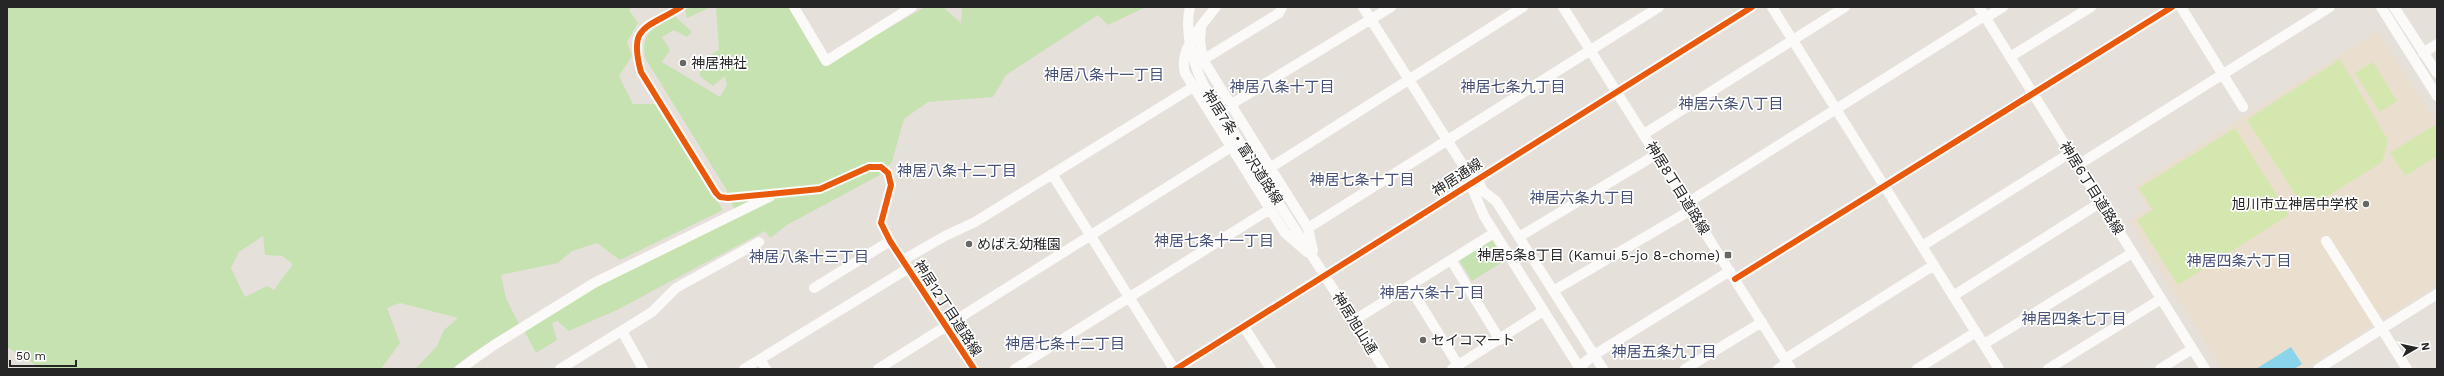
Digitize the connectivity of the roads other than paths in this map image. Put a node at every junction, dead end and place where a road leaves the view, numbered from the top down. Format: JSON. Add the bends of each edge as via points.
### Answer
{"nodes":[{"id":1,"x":681,"y":7,"type":"edge"},
{"id":2,"x":912,"y":7,"type":"edge"},
{"id":3,"x":1216,"y":7,"type":"edge"},
{"id":4,"x":1282,"y":7,"type":"edge"},
{"id":5,"x":1363,"y":7,"type":"edge"},
{"id":6,"x":1391,"y":7,"type":"edge"},
{"id":7,"x":1523,"y":7,"type":"edge"},
{"id":8,"x":1563,"y":7,"type":"edge"},
{"id":9,"x":1660,"y":7,"type":"edge"},
{"id":10,"x":1752,"y":7,"type":"edge"},
{"id":11,"x":1772,"y":7,"type":"edge"},
{"id":12,"x":1845,"y":7,"type":"edge"},
{"id":13,"x":1979,"y":7,"type":"edge"},
{"id":14,"x":2003,"y":7,"type":"edge"},
{"id":15,"x":2091,"y":7,"type":"edge"},
{"id":16,"x":2172,"y":7,"type":"edge"},
{"id":17,"x":2181,"y":7,"type":"edge"},
{"id":18,"x":2330,"y":7,"type":"edge"},
{"id":19,"x":2381,"y":7,"type":"edge"},
{"id":20,"x":2394,"y":7,"type":"edge"},
{"id":21,"x":795,"y":8,"type":"edge"},
{"id":22,"x":1189,"y":11,"type":"edge"},
{"id":23,"x":1985,"y":17,"type":"junction"},
{"id":24,"x":1371,"y":20,"type":"junction"},
{"id":25,"x":1202,"y":26,"type":"junction"},
{"id":26,"x":1792,"y":40,"type":"junction"},
{"id":27,"x":2437,"y":44,"type":"edge"},
{"id":28,"x":1590,"y":50,"type":"junction"},
{"id":29,"x":2423,"y":53,"type":"junction"},
{"id":30,"x":2010,"y":56,"type":"junction"},
{"id":31,"x":1203,"y":60,"type":"junction"},
{"id":32,"x":1185,"y":73,"type":"junction"},
{"id":33,"x":2437,"y":73,"type":"edge"},
{"id":34,"x":2222,"y":74,"type":"junction"},
{"id":35,"x":1409,"y":80,"type":"junction"},
{"id":36,"x":1193,"y":87,"type":"junction"},
{"id":37,"x":1617,"y":91,"type":"junction"},
{"id":38,"x":2032,"y":93,"type":"junction"},
{"id":39,"x":2437,"y":96,"type":"edge"},
{"id":40,"x":1231,"y":105,"type":"junction"},
{"id":41,"x":2244,"y":107,"type":"dead end"},
{"id":42,"x":1836,"y":110,"type":"junction"},
{"id":43,"x":1212,"y":117,"type":"junction"},
{"id":44,"x":1644,"y":134,"type":"junction"},
{"id":45,"x":1448,"y":141,"type":"junction"},
{"id":46,"x":1231,"y":148,"type":"junction"},
{"id":47,"x":2070,"y":153,"type":"junction"},
{"id":48,"x":1657,"y":154,"type":"junction"},
{"id":49,"x":2078,"y":165,"type":"junction"},
{"id":50,"x":1270,"y":168,"type":"junction"},
{"id":51,"x":1052,"y":174,"type":"junction"},
{"id":52,"x":1473,"y":181,"type":"junction"},
{"id":53,"x":1884,"y":185,"type":"junction"},
{"id":54,"x":776,"y":194,"type":"junction"},
{"id":55,"x":2101,"y":202,"type":"junction"},
{"id":56,"x":1689,"y":206,"type":"junction"},
{"id":57,"x":1270,"y":209,"type":"junction"},
{"id":58,"x":1308,"y":228,"type":"junction"},
{"id":59,"x":1494,"y":233,"type":"junction"},
{"id":60,"x":1091,"y":236,"type":"junction"},
{"id":61,"x":1519,"y":237,"type":"junction"},
{"id":62,"x":890,"y":241,"type":"junction"},
{"id":63,"x":2326,"y":241,"type":"dead end"},
{"id":64,"x":759,"y":242,"type":"dead end"},
{"id":65,"x":1922,"y":246,"type":"junction"},
{"id":66,"x":2132,"y":253,"type":"junction"},
{"id":67,"x":1316,"y":260,"type":"junction"},
{"id":68,"x":1451,"y":260,"type":"junction"},
{"id":69,"x":906,"y":264,"type":"junction"},
{"id":70,"x":1934,"y":265,"type":"junction"},
{"id":71,"x":1732,"y":275,"type":"junction"},
{"id":72,"x":1326,"y":276,"type":"junction"},
{"id":73,"x":1409,"y":286,"type":"junction"},
{"id":74,"x":814,"y":288,"type":"dead end"},
{"id":75,"x":1553,"y":291,"type":"junction"},
{"id":76,"x":2437,"y":294,"type":"edge"},
{"id":77,"x":1953,"y":296,"type":"junction"},
{"id":78,"x":1129,"y":297,"type":"junction"},
{"id":79,"x":2161,"y":299,"type":"junction"},
{"id":80,"x":1543,"y":311,"type":"junction"},
{"id":81,"x":1353,"y":321,"type":"junction"},
{"id":82,"x":1762,"y":322,"type":"junction"},
{"id":83,"x":1244,"y":326,"type":"junction"},
{"id":84,"x":946,"y":327,"type":"junction"},
{"id":85,"x":2382,"y":329,"type":"junction"},
{"id":86,"x":622,"y":331,"type":"junction"},
{"id":87,"x":1976,"y":332,"type":"junction"},
{"id":88,"x":1500,"y":340,"type":"junction"},
{"id":89,"x":1984,"y":344,"type":"junction"},
{"id":90,"x":2192,"y":348,"type":"junction"},
{"id":91,"x":1594,"y":355,"type":"junction"},
{"id":92,"x":760,"y":359,"type":"junction"},
{"id":93,"x":1788,"y":364,"type":"edge"},
{"id":94,"x":1455,"y":367,"type":"edge"},
{"id":95,"x":1581,"y":368,"type":"edge"},
{"id":96,"x":460,"y":369,"type":"edge"},
{"id":97,"x":560,"y":369,"type":"edge"},
{"id":98,"x":643,"y":369,"type":"edge"},
{"id":99,"x":744,"y":369,"type":"edge"},
{"id":100,"x":766,"y":369,"type":"edge"},
{"id":101,"x":878,"y":369,"type":"edge"},
{"id":102,"x":974,"y":369,"type":"edge"},
{"id":103,"x":1015,"y":369,"type":"edge"},
{"id":104,"x":1175,"y":369,"type":"edge"},
{"id":105,"x":1271,"y":369,"type":"edge"},
{"id":106,"x":1384,"y":369,"type":"edge"},
{"id":107,"x":1603,"y":369,"type":"edge"},
{"id":108,"x":1685,"y":369,"type":"edge"},
{"id":109,"x":1778,"y":369,"type":"edge"},
{"id":110,"x":1917,"y":369,"type":"edge"},
{"id":111,"x":2000,"y":369,"type":"edge"},
{"id":112,"x":2048,"y":369,"type":"edge"},
{"id":113,"x":2160,"y":369,"type":"edge"},
{"id":114,"x":2205,"y":369,"type":"edge"},
{"id":115,"x":2318,"y":369,"type":"edge"},
{"id":116,"x":2407,"y":369,"type":"edge"}],
"edges":[{"from":1,"to":54,"type":"street","name":"神居12丁目道路線","via":[[646,26],[636,40],[636,52],[642,72],[720,197]]},
{"from":2,"to":21,"type":"street","via":[[826,61]]},
{"from":3,"to":25,"type":"street"},
{"from":4,"to":31,"type":"street","via":[[1279,13]]},
{"from":5,"to":24,"type":"street"},
{"from":6,"to":24,"type":"street"},
{"from":7,"to":35,"type":"street"},
{"from":8,"to":28,"type":"street","name":"神居8丁目道路線"},
{"from":9,"to":28,"type":"street"},
{"from":10,"to":37,"type":"street","name":"神居通線"},
{"from":11,"to":26,"type":"street"},
{"from":12,"to":26,"type":"street"},
{"from":13,"to":23,"type":"street","name":"神居6丁目道路線"},
{"from":14,"to":23,"type":"street"},
{"from":15,"to":30,"type":"street"},
{"from":16,"to":38,"type":"street"},
{"from":17,"to":34,"type":"street"},
{"from":18,"to":34,"type":"street"},
{"from":19,"to":39,"type":"street"},
{"from":20,"to":29,"type":"street"},
{"from":22,"to":67,"type":"street","name":"神居7条・富沢道路線","via":[[1192,52],[1204,86]]},
{"from":23,"to":30,"type":"street","name":"神居6丁目道路線"},
{"from":23,"to":42,"type":"street"},
{"from":24,"to":35,"type":"street"},
{"from":24,"to":40,"type":"street"},
{"from":25,"to":31,"type":"street","via":[[1200,41]]},
{"from":25,"to":32,"type":"street","via":[[1186,51],[1183,65]]},
{"from":26,"to":42,"type":"street"},
{"from":26,"to":44,"type":"street"},
{"from":27,"to":29,"type":"street"},
{"from":28,"to":37,"type":"street","name":"神居8丁目道路線"},
{"from":28,"to":45,"type":"street"},
{"from":29,"to":33,"type":"street"},
{"from":30,"to":38,"type":"street","name":"神居6丁目道路線"},
{"from":31,"to":32,"type":"street"},
{"from":31,"to":40,"type":"street"},
{"from":32,"to":36,"type":"street"},
{"from":34,"to":41,"type":"street"},
{"from":34,"to":49,"type":"street"},
{"from":35,"to":45,"type":"street"},
{"from":35,"to":50,"type":"street"},
{"from":36,"to":43,"type":"street"},
{"from":36,"to":51,"type":"street"},
{"from":37,"to":44,"type":"street","name":"神居8丁目道路線"},
{"from":37,"to":52,"type":"street","name":"神居通線"},
{"from":38,"to":47,"type":"street","name":"神居6丁目道路線"},
{"from":38,"to":53,"type":"street"},
{"from":40,"to":43,"type":"street"},
{"from":40,"to":50,"type":"street"},
{"from":42,"to":53,"type":"street"},
{"from":42,"to":56,"type":"street"},
{"from":43,"to":46,"type":"street"},
{"from":44,"to":48,"type":"street","name":"神居8丁目道路線"},
{"from":45,"to":52,"type":"street"},
{"from":45,"to":58,"type":"street"},
{"from":46,"to":57,"type":"street"},
{"from":46,"to":60,"type":"street"},
{"from":47,"to":49,"type":"street","name":"神居6丁目道路線"},
{"from":47,"to":65,"type":"street"},
{"from":48,"to":56,"type":"street","name":"神居8丁目道路線"},
{"from":48,"to":61,"type":"street"},
{"from":49,"to":55,"type":"street","name":"神居6丁目道路線"},
{"from":50,"to":58,"type":"street"},
{"from":51,"to":60,"type":"street"},
{"from":51,"to":69,"type":"street","via":[[975,222],[945,236]]},
{"from":52,"to":59,"type":"street","via":[[1484,216]]},
{"from":52,"to":61,"type":"street","via":[[1496,201]]},
{"from":52,"to":72,"type":"street","name":"神居通線"},
{"from":53,"to":65,"type":"street"},
{"from":53,"to":71,"type":"street"},
{"from":54,"to":62,"type":"street","name":"神居12丁目道路線","via":[[820,189],[869,167],[881,168],[888,173],[891,185],[881,223]]},
{"from":54,"to":96,"type":"street","via":[[594,283]]},
{"from":55,"to":66,"type":"street","name":"神居6丁目道路線"},
{"from":55,"to":77,"type":"street"},
{"from":56,"to":71,"type":"street","name":"神居8丁目道路線"},
{"from":56,"to":75,"type":"street"},
{"from":57,"to":67,"type":"street","via":[[1285,233]]},
{"from":57,"to":78,"type":"street"},
{"from":58,"to":67,"type":"street"},
{"from":59,"to":68,"type":"street"},
{"from":59,"to":80,"type":"street"},
{"from":60,"to":78,"type":"street"},
{"from":60,"to":84,"type":"street"},
{"from":61,"to":75,"type":"street"},
{"from":62,"to":69,"type":"street","name":"神居12丁目道路線"},
{"from":62,"to":74,"type":"street"},
{"from":63,"to":85,"type":"street"},
{"from":64,"to":86,"type":"street","via":[[676,288],[652,312]]},
{"from":65,"to":70,"type":"street"},
{"from":66,"to":79,"type":"street","name":"神居6丁目道路線"},
{"from":66,"to":89,"type":"street"},
{"from":67,"to":72,"type":"street","name":"神居7条・富沢道路線"},
{"from":68,"to":73,"type":"street"},
{"from":68,"to":88,"type":"street"},
{"from":69,"to":84,"type":"street","name":"神居12丁目道路線"},
{"from":69,"to":92,"type":"street"},
{"from":70,"to":77,"type":"street"},
{"from":70,"to":93,"type":"street"},
{"from":71,"to":82,"type":"street","name":"神居8丁目道路線"},
{"from":71,"to":91,"type":"street"},
{"from":72,"to":81,"type":"street","name":"神居旭山通"},
{"from":72,"to":83,"type":"street","name":"神居通線"},
{"from":73,"to":81,"type":"street"},
{"from":73,"to":94,"type":"street"},
{"from":75,"to":91,"type":"street"},
{"from":76,"to":85,"type":"street"},
{"from":77,"to":87,"type":"street"},
{"from":78,"to":103,"type":"street"},
{"from":78,"to":104,"type":"street"},
{"from":79,"to":90,"type":"street","name":"神居6丁目道路線"},
{"from":79,"to":112,"type":"street"},
{"from":80,"to":88,"type":"street"},
{"from":80,"to":95,"type":"street"},
{"from":81,"to":106,"type":"street","name":"神居旭山通"},
{"from":82,"to":93,"type":"street","name":"神居8丁目道路線"},
{"from":82,"to":108,"type":"street"},
{"from":83,"to":104,"type":"street","name":"神居通線"},
{"from":83,"to":105,"type":"street"},
{"from":84,"to":101,"type":"street"},
{"from":84,"to":102,"type":"street","name":"神居12丁目道路線"},
{"from":85,"to":115,"type":"street"},
{"from":85,"to":116,"type":"street"},
{"from":86,"to":97,"type":"street"},
{"from":86,"to":98,"type":"street"},
{"from":87,"to":89,"type":"street"},
{"from":87,"to":110,"type":"street"},
{"from":88,"to":94,"type":"street"},
{"from":89,"to":111,"type":"street"},
{"from":90,"to":113,"type":"street"},
{"from":90,"to":114,"type":"street","name":"神居6丁目道路線"},
{"from":91,"to":95,"type":"street"},
{"from":91,"to":107,"type":"street"},
{"from":92,"to":99,"type":"street"},
{"from":92,"to":100,"type":"street"},
{"from":93,"to":109,"type":"street"}]}
